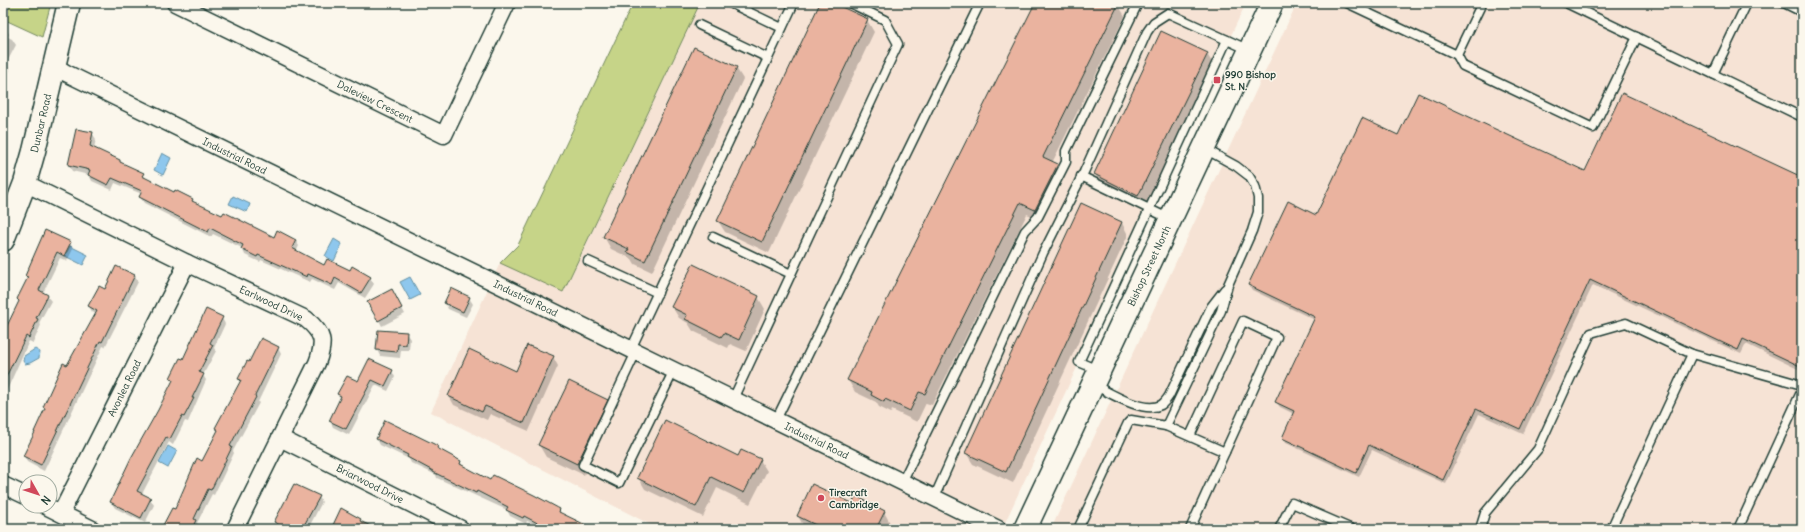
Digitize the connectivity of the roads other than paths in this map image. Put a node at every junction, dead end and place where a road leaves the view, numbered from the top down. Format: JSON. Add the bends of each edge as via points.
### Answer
{"nodes":[{"id":1,"x":69,"y":3,"type":"edge"},
{"id":2,"x":175,"y":3,"type":"edge"},
{"id":3,"x":507,"y":3,"type":"edge"},
{"id":4,"x":730,"y":3,"type":"edge"},
{"id":5,"x":794,"y":3,"type":"edge"},
{"id":6,"x":850,"y":3,"type":"edge"},
{"id":7,"x":980,"y":3,"type":"edge"},
{"id":8,"x":1138,"y":3,"type":"edge"},
{"id":9,"x":1272,"y":3,"type":"edge"},
{"id":10,"x":1347,"y":3,"type":"edge"},
{"id":11,"x":1482,"y":3,"type":"edge"},
{"id":12,"x":1566,"y":3,"type":"edge"},
{"id":13,"x":1747,"y":3,"type":"edge"},
{"id":14,"x":1784,"y":3,"type":"edge"},
{"id":15,"x":1802,"y":12,"type":"edge"},
{"id":16,"x":699,"y":25,"type":"dead end"},
{"id":17,"x":782,"y":28,"type":"junction"},
{"id":18,"x":1637,"y":37,"type":"junction"},
{"id":19,"x":1227,"y":40,"type":"junction"},
{"id":20,"x":1250,"y":50,"type":"junction"},
{"id":21,"x":1457,"y":55,"type":"junction"},
{"id":22,"x":768,"y":58,"type":"junction"},
{"id":23,"x":55,"y":66,"type":"junction"},
{"id":24,"x":1713,"y":74,"type":"junction"},
{"id":25,"x":1802,"y":117,"type":"edge"},
{"id":26,"x":1204,"y":148,"type":"junction"},
{"id":27,"x":1082,"y":176,"type":"junction"},
{"id":28,"x":25,"y":183,"type":"junction"},
{"id":29,"x":1149,"y":209,"type":"junction"},
{"id":30,"x":1170,"y":219,"type":"junction"},
{"id":31,"x":713,"y":237,"type":"dead end"},
{"id":32,"x":3,"y":240,"type":"edge"},
{"id":33,"x":588,"y":261,"type":"dead end"},
{"id":34,"x":187,"y":263,"type":"junction"},
{"id":35,"x":792,"y":274,"type":"junction"},
{"id":36,"x":1228,"y":285,"type":"junction"},
{"id":37,"x":658,"y":293,"type":"junction"},
{"id":38,"x":634,"y":350,"type":"junction"},
{"id":39,"x":1692,"y":354,"type":"junction"},
{"id":40,"x":674,"y":370,"type":"junction"},
{"id":41,"x":1096,"y":378,"type":"junction"},
{"id":42,"x":1802,"y":385,"type":"edge"},
{"id":43,"x":1802,"y":390,"type":"edge"},
{"id":44,"x":733,"y":399,"type":"junction"},
{"id":45,"x":776,"y":420,"type":"junction"},
{"id":46,"x":1166,"y":426,"type":"junction"},
{"id":47,"x":1190,"y":436,"type":"junction"},
{"id":48,"x":280,"y":438,"type":"junction"},
{"id":49,"x":1225,"y":452,"type":"junction"},
{"id":50,"x":902,"y":482,"type":"junction"},
{"id":51,"x":3,"y":485,"type":"edge"},
{"id":52,"x":18,"y":492,"type":"edge"},
{"id":53,"x":934,"y":498,"type":"junction"},
{"id":54,"x":58,"y":512,"type":"edge"},
{"id":55,"x":61,"y":513,"type":"junction"},
{"id":56,"x":92,"y":529,"type":"edge"},
{"id":57,"x":234,"y":529,"type":"edge"},
{"id":58,"x":461,"y":529,"type":"edge"},
{"id":59,"x":998,"y":529,"type":"edge"},
{"id":60,"x":1025,"y":529,"type":"edge"},
{"id":61,"x":1078,"y":529,"type":"edge"},
{"id":62,"x":1190,"y":529,"type":"edge"},
{"id":63,"x":1279,"y":529,"type":"edge"},
{"id":64,"x":1352,"y":529,"type":"edge"},
{"id":65,"x":1480,"y":529,"type":"edge"},
{"id":66,"x":1611,"y":529,"type":"edge"},
{"id":67,"x":1738,"y":529,"type":"edge"}],
"edges":[{"from":1,"to":23,"type":"main road","name":"Dunbar Road"},
{"from":2,"to":3,"type":"street","name":"Daleview Crescent","via":[[444,135]]},
{"from":4,"to":17,"type":"lane"},
{"from":5,"to":17,"type":"lane"},
{"from":6,"to":35,"type":"lane","via":[[885,20],[898,44]]},
{"from":7,"to":45,"type":"lane"},
{"from":8,"to":50,"type":"lane","via":[[1066,151],[1066,162],[1038,217],[1025,231]]},
{"from":9,"to":20,"type":"main road","name":"Bishop Street North"},
{"from":10,"to":21,"type":"lane"},
{"from":11,"to":21,"type":"lane"},
{"from":12,"to":18,"type":"lane"},
{"from":13,"to":24,"type":"lane"},
{"from":14,"to":15,"type":"lane"},
{"from":16,"to":22,"type":"lane"},
{"from":17,"to":22,"type":"lane"},
{"from":18,"to":21,"type":"lane","via":[[1593,128],[1463,66]]},
{"from":18,"to":24,"type":"lane"},
{"from":19,"to":20,"type":"lane"},
{"from":19,"to":27,"type":"lane","via":[[1168,13],[1154,22],[1147,32]]},
{"from":19,"to":29,"type":"lane"},
{"from":20,"to":26,"type":"main road","name":"Bishop Street North"},
{"from":22,"to":37,"type":"lane"},
{"from":23,"to":28,"type":"main road","name":"Dunbar Road"},
{"from":23,"to":38,"type":"street","name":"Industrial Road"},
{"from":24,"to":25,"type":"lane"},
{"from":26,"to":30,"type":"main road","name":"Bishop Street North"},
{"from":26,"to":36,"type":"lane","via":[[1249,176],[1258,198],[1258,212],[1252,230]]},
{"from":27,"to":29,"type":"lane"},
{"from":27,"to":53,"type":"lane","via":[[1043,253]]},
{"from":28,"to":32,"type":"main road","name":"Dunbar Road"},
{"from":28,"to":34,"type":"street","name":"Earlwood Drive"},
{"from":29,"to":30,"type":"lane"},
{"from":29,"to":41,"type":"lane","via":[[1079,362]]},
{"from":30,"to":41,"type":"main road","name":"Bishop Street North"},
{"from":31,"to":35,"type":"lane"},
{"from":33,"to":37,"type":"lane"},
{"from":34,"to":48,"type":"street","name":"Earlwood Drive","via":[[306,319],[316,327],[322,338],[323,349]]},
{"from":34,"to":55,"type":"street","name":"Avonlea Road"},
{"from":35,"to":44,"type":"lane"},
{"from":36,"to":41,"type":"lane","via":[[1211,307],[1169,396],[1162,405],[1141,407]]},
{"from":36,"to":46,"type":"lane","via":[[1221,311]]},
{"from":37,"to":38,"type":"lane"},
{"from":38,"to":40,"type":"street","name":"Industrial Road"},
{"from":38,"to":40,"type":"lane","via":[[583,465],[619,483]]},
{"from":39,"to":42,"type":"lane"},
{"from":39,"to":65,"type":"lane","via":[[1626,322],[1591,333],[1538,449],[1485,513]]},
{"from":39,"to":66,"type":"lane"},
{"from":40,"to":44,"type":"street","name":"Industrial Road"},
{"from":41,"to":60,"type":"main road","name":"Bishop Street North"},
{"from":43,"to":67,"type":"lane"},
{"from":44,"to":45,"type":"street","name":"Industrial Road"},
{"from":45,"to":50,"type":"street","name":"Industrial Road"},
{"from":46,"to":47,"type":"lane"},
{"from":46,"to":61,"type":"lane","via":[[1137,420],[1128,423]]},
{"from":47,"to":49,"type":"lane"},
{"from":47,"to":49,"type":"lane","via":[[1243,321],[1277,337]]},
{"from":48,"to":57,"type":"street","name":"Earlwood Drive"},
{"from":48,"to":58,"type":"street","name":"Briarwood Drive"},
{"from":49,"to":62,"type":"lane"},
{"from":50,"to":53,"type":"street","name":"Industrial Road"},
{"from":51,"to":52,"type":"street"},
{"from":53,"to":59,"type":"street","name":"Industrial Road"},
{"from":54,"to":55,"type":"street"},
{"from":55,"to":56,"type":"street"},
{"from":63,"to":64,"type":"lane","via":[[1292,502]]}]}
